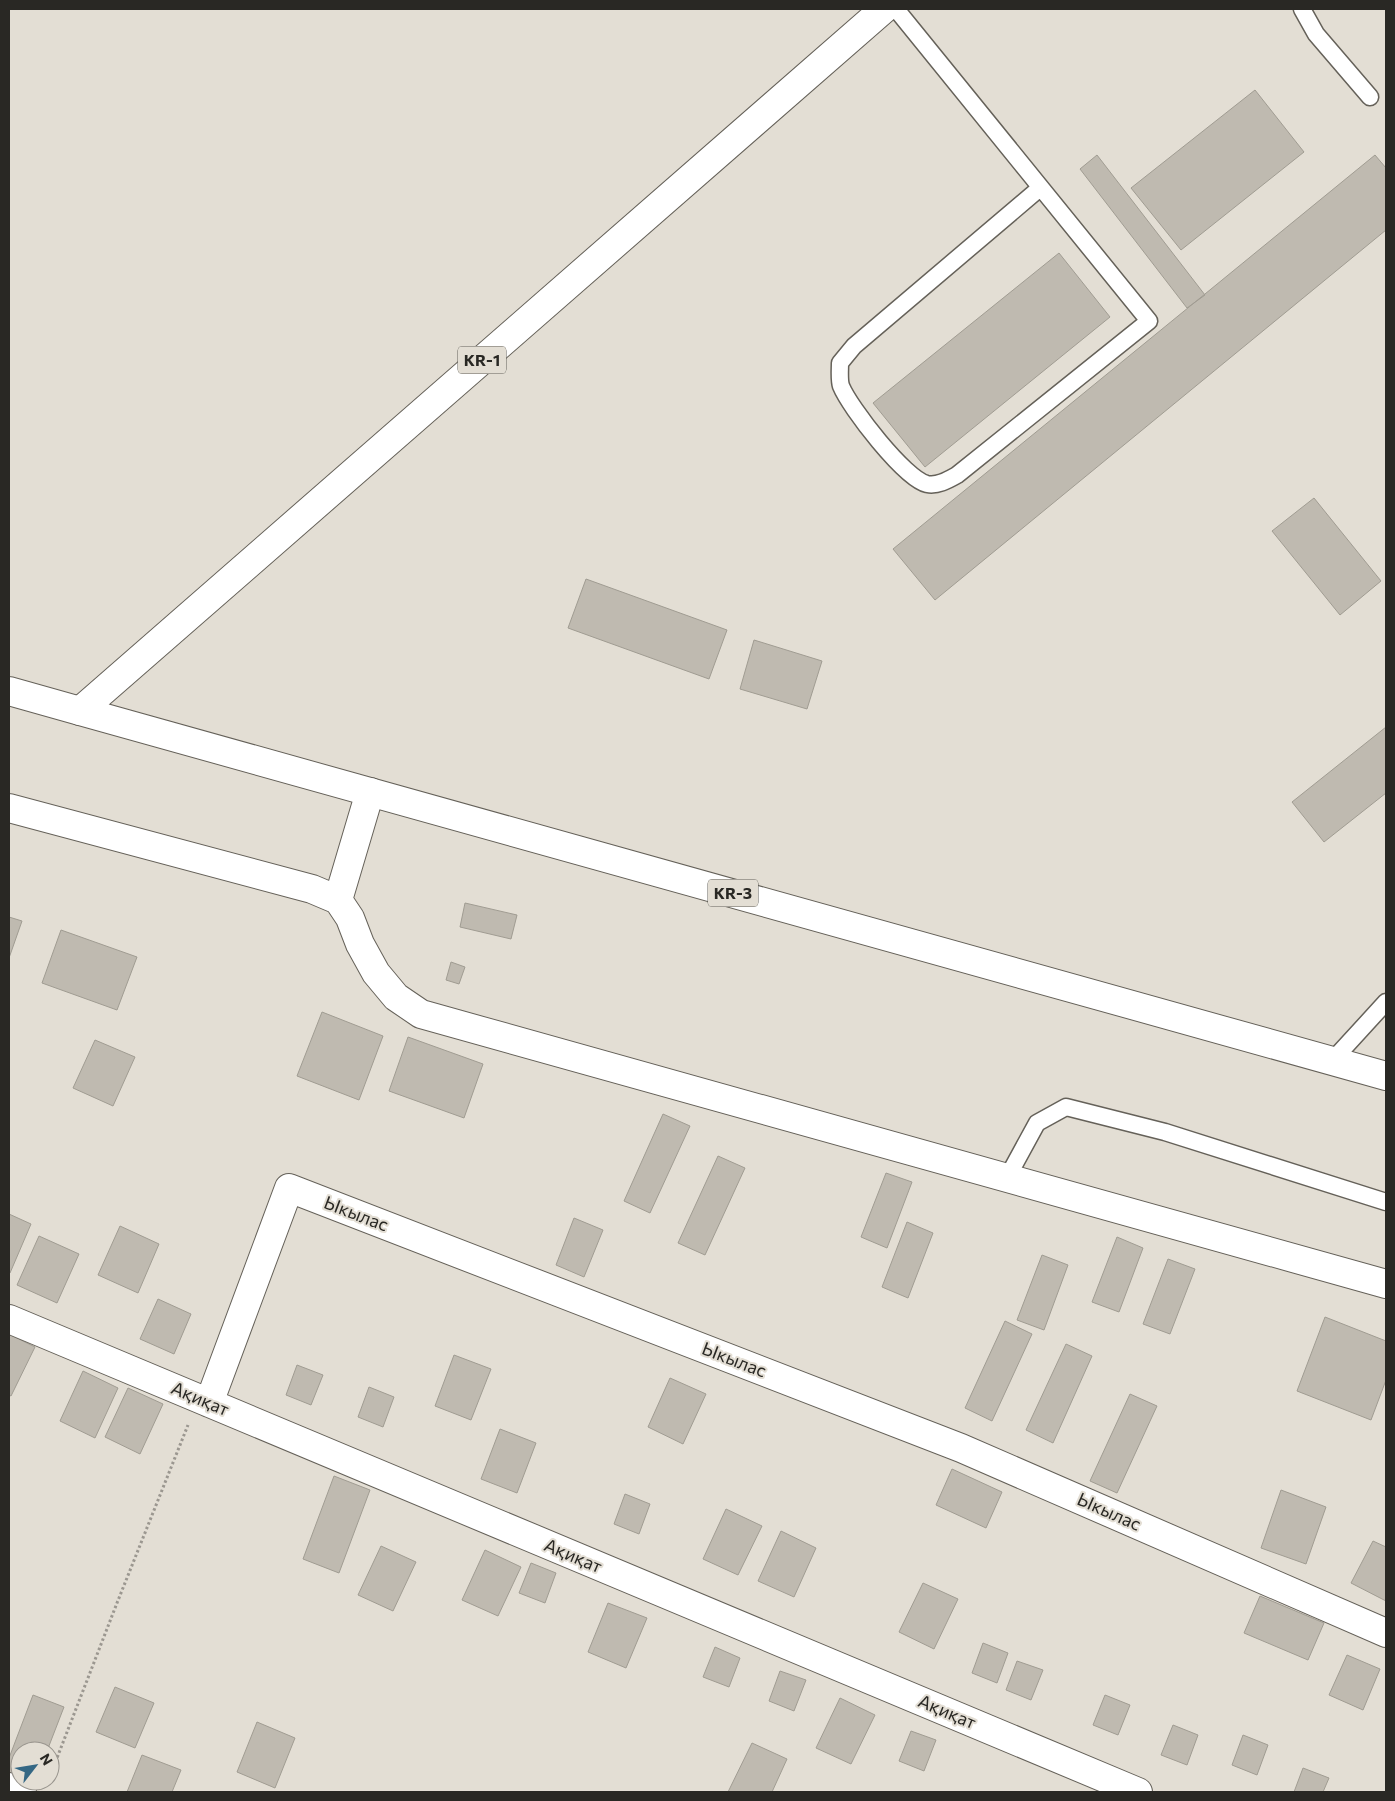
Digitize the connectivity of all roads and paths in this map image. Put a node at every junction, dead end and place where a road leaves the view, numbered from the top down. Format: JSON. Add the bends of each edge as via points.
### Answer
{"nodes":[{"id":1,"x":884,"y":9,"type":"edge"},
{"id":2,"x":896,"y":9,"type":"edge"},
{"id":3,"x":1302,"y":9,"type":"edge"},
{"id":4,"x":1370,"y":98,"type":"dead end"},
{"id":5,"x":1040,"y":188,"type":"junction"},
{"id":6,"x":9,"y":691,"type":"edge"},
{"id":7,"x":80,"y":711,"type":"junction"},
{"id":8,"x":370,"y":792,"type":"junction"},
{"id":9,"x":9,"y":808,"type":"edge"},
{"id":10,"x":338,"y":900,"type":"junction"},
{"id":11,"x":1386,"y":1002,"type":"edge"},
{"id":12,"x":1332,"y":1061,"type":"junction"},
{"id":13,"x":1386,"y":1076,"type":"edge"},
{"id":14,"x":1006,"y":1178,"type":"junction"},
{"id":15,"x":1386,"y":1202,"type":"edge"},
{"id":16,"x":1386,"y":1284,"type":"edge"},
{"id":17,"x":9,"y":1318,"type":"edge"},
{"id":18,"x":204,"y":1400,"type":"junction"},
{"id":19,"x":1386,"y":1633,"type":"edge"},
{"id":20,"x":60,"y":1750,"type":"edge"},
{"id":21,"x":9,"y":1787,"type":"edge"},
{"id":22,"x":22,"y":1792,"type":"edge"},
{"id":23,"x":1138,"y":1792,"type":"edge"}],
"edges":[{"from":1,"to":7,"type":"street","number":"KR-1"},
{"from":2,"to":5,"type":"lane"},
{"from":3,"to":4,"type":"lane","via":[[1316,34]]},
{"from":5,"to":5,"type":"lane","via":[[854,346],[840,363],[840,385],[856,410],[883,447],[912,476],[927,484],[943,482],[956,475],[1149,321]]},
{"from":6,"to":7,"type":"street","number":"KR-3"},
{"from":7,"to":8,"type":"street","number":"KR-3"},
{"from":8,"to":10,"type":"street"},
{"from":8,"to":12,"type":"street","number":"KR-3"},
{"from":9,"to":10,"type":"street","via":[[312,889]]},
{"from":10,"to":14,"type":"street","via":[[376,973],[396,997],[421,1014]]},
{"from":11,"to":12,"type":"lane"},
{"from":12,"to":13,"type":"street","number":"KR-3"},
{"from":14,"to":15,"type":"lane","via":[[1038,1123],[1066,1107],[1165,1132]]},
{"from":14,"to":16,"type":"street"},
{"from":17,"to":18,"type":"street","name":"Ақиқат"},
{"from":18,"to":19,"type":"street","name":"Ыкылас","via":[[289,1188],[961,1448]]},
{"from":18,"to":20,"type":"path","via":[[117,1603]]},
{"from":18,"to":23,"type":"street","name":"Ақиқат"},
{"from":21,"to":22,"type":"street"}]}
